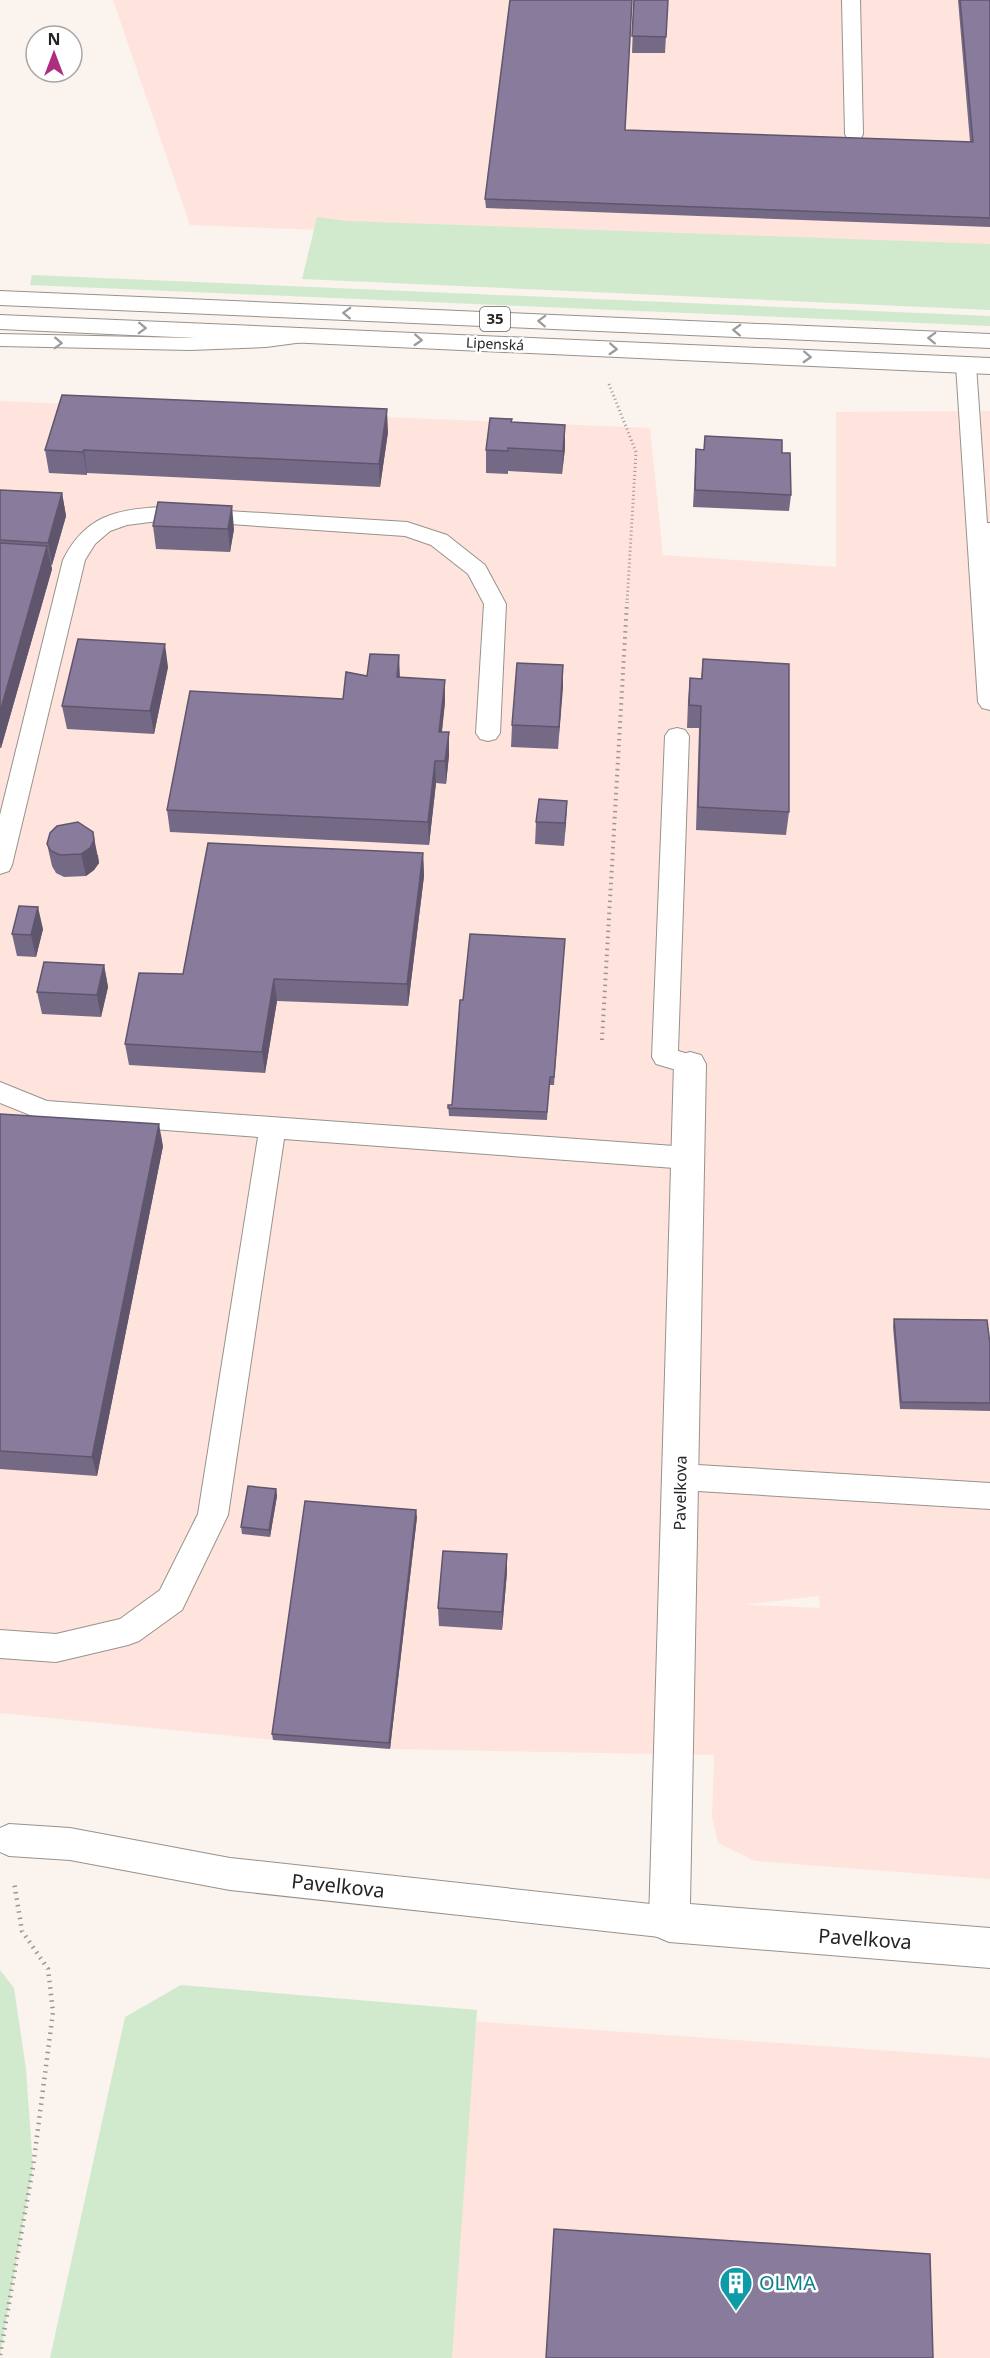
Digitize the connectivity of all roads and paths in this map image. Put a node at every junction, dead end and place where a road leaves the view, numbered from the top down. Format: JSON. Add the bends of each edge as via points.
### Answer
{"nodes":[{"id":1,"x":851,"y":0,"type":"edge"},
{"id":2,"x":854,"y":134,"type":"dead end"},
{"id":3,"x":0,"y":298,"type":"edge"},
{"id":4,"x":0,"y":322,"type":"edge"},
{"id":5,"x":317,"y":336,"type":"junction"},
{"id":6,"x":0,"y":340,"type":"edge"},
{"id":7,"x":990,"y":341,"type":"edge"},
{"id":8,"x":978,"y":365,"type":"edge"},
{"id":9,"x":608,"y":381,"type":"dead end"},
{"id":10,"x":983,"y":530,"type":"edge"},
{"id":11,"x":990,"y":702,"type":"edge"},
{"id":12,"x":488,"y":733,"type":"dead end"},
{"id":13,"x":677,"y":736,"type":"dead end"},
{"id":14,"x":0,"y":865,"type":"edge"},
{"id":15,"x":602,"y":1040,"type":"dead end"},
{"id":16,"x":690,"y":1064,"type":"joint"},
{"id":17,"x":0,"y":1092,"type":"edge"},
{"id":18,"x":273,"y":1127,"type":"junction"},
{"id":19,"x":688,"y":1158,"type":"junction"},
{"id":20,"x":681,"y":1477,"type":"junction"},
{"id":21,"x":990,"y":1496,"type":"edge"},
{"id":22,"x":0,"y":1644,"type":"edge"},
{"id":23,"x":9,"y":1840,"type":"joint"},
{"id":24,"x":669,"y":1922,"type":"junction"},
{"id":25,"x":990,"y":1948,"type":"edge"},
{"id":26,"x":0,"y":2355,"type":"edge"}],
"edges":[{"from":1,"to":2,"type":"lane"},
{"from":7,"to":3,"type":"main road","name":"Lipenská","number":"35","one_way":true},
{"from":4,"to":5,"type":"main road","name":"Lipenská","number":"35","one_way":true},
{"from":6,"to":5,"type":"lane","one_way":true,"via":[[162,346]]},
{"from":5,"to":8,"type":"main road","name":"Lipenská","number":"35","one_way":true},
{"from":8,"to":10,"type":"lane"},
{"from":9,"to":15,"type":"path","via":[[636,453]]},
{"from":10,"to":11,"type":"lane"},
{"from":12,"to":14,"type":"lane","via":[[495,604],[477,570],[439,540],[395,528],[186,514],[128,518],[93,532],[74,560]]},
{"from":13,"to":16,"type":"lane","via":[[665,1057]]},
{"from":16,"to":19,"type":"main road","name":"Pavelkova"},
{"from":17,"to":18,"type":"lane","via":[[45,1111]]},
{"from":18,"to":19,"type":"lane"},
{"from":18,"to":22,"type":"lane","via":[[213,1515],[171,1600],[128,1630],[56,1648]]},
{"from":19,"to":20,"type":"main road","name":"Pavelkova"},
{"from":20,"to":21,"type":"lane"},
{"from":20,"to":24,"type":"main road","name":"Pavelkova"},
{"from":23,"to":24,"type":"lane","name":"Pavelkova","via":[[70,1844],[230,1874]]},
{"from":23,"to":26,"type":"path","via":[[22,1931],[48,1969],[53,2013],[33,2167]]},
{"from":24,"to":25,"type":"main road","name":"Pavelkova"}]}
